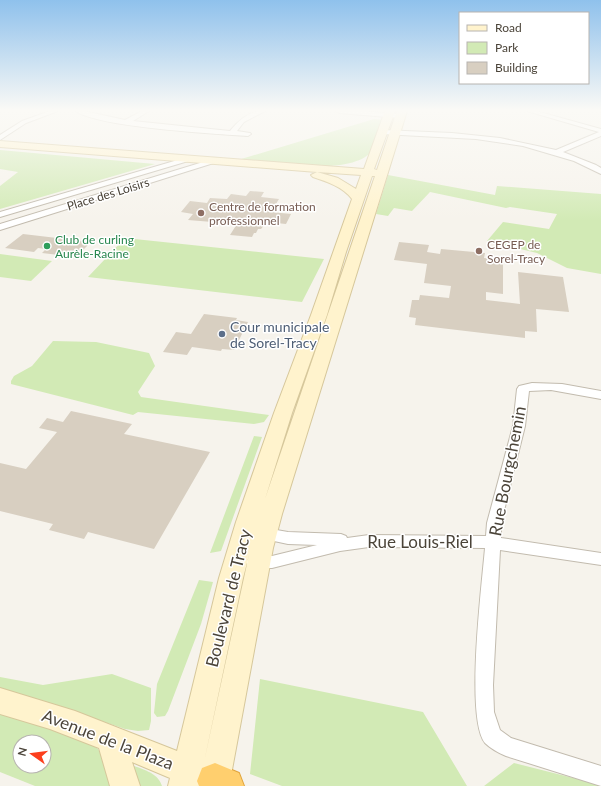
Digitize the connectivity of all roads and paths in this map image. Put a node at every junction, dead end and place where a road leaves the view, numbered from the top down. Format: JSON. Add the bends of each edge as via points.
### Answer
{"nodes":[{"id":1,"x":0,"y":148,"type":"edge"},
{"id":2,"x":47,"y":148,"type":"edge"},
{"id":3,"x":376,"y":148,"type":"edge"},
{"id":4,"x":388,"y":148,"type":"edge"},
{"id":5,"x":540,"y":148,"type":"edge"},
{"id":6,"x":567,"y":148,"type":"edge"},
{"id":7,"x":557,"y":152,"type":"junction"},
{"id":8,"x":373,"y":154,"type":"junction"},
{"id":9,"x":191,"y":159,"type":"junction"},
{"id":10,"x":216,"y":161,"type":"junction"},
{"id":11,"x":179,"y":162,"type":"junction"},
{"id":12,"x":205,"y":165,"type":"junction"},
{"id":13,"x":319,"y":170,"type":"junction"},
{"id":14,"x":601,"y":172,"type":"edge"},
{"id":15,"x":304,"y":173,"type":"junction"},
{"id":16,"x":374,"y":176,"type":"junction"},
{"id":17,"x":358,"y":199,"type":"junction"},
{"id":18,"x":0,"y":214,"type":"edge"},
{"id":19,"x":366,"y":222,"type":"junction"},
{"id":20,"x":349,"y":225,"type":"junction"},
{"id":21,"x":0,"y":227,"type":"edge"},
{"id":22,"x":311,"y":336,"type":"junction"},
{"id":23,"x":327,"y":343,"type":"junction"},
{"id":24,"x":601,"y":395,"type":"edge"},
{"id":25,"x":283,"y":413,"type":"junction"},
{"id":26,"x":303,"y":416,"type":"junction"},
{"id":27,"x":265,"y":534,"type":"junction"},
{"id":28,"x":358,"y":541,"type":"junction"},
{"id":29,"x":493,"y":542,"type":"junction"},
{"id":30,"x":601,"y":559,"type":"edge"},
{"id":31,"x":242,"y":567,"type":"junction"},
{"id":32,"x":0,"y":701,"type":"edge"},
{"id":33,"x":112,"y":740,"type":"junction"},
{"id":34,"x":601,"y":776,"type":"edge"},
{"id":35,"x":205,"y":782,"type":"edge"},
{"id":36,"x":125,"y":786,"type":"edge"}],
"edges":[{"from":1,"to":11,"type":"street"},
{"from":2,"to":9,"type":"street"},
{"from":3,"to":8,"type":"street","name":"Boulevard de Tracy"},
{"from":4,"to":16,"type":"street","name":"Boulevard de Tracy"},
{"from":5,"to":7,"type":"street"},
{"from":6,"to":7,"type":"street"},
{"from":7,"to":14,"type":"street","via":[[589,164]]},
{"from":8,"to":13,"type":"street","via":[[358,164]]},
{"from":8,"to":16,"type":"street","name":"Boulevard de Tracy"},
{"from":9,"to":10,"type":"street"},
{"from":9,"to":11,"type":"street","name":"Place des Loisirs"},
{"from":10,"to":12,"type":"street","name":"Place des Loisirs"},
{"from":10,"to":13,"type":"street"},
{"from":11,"to":12,"type":"street"},
{"from":11,"to":18,"type":"street","name":"Place des Loisirs"},
{"from":12,"to":15,"type":"street"},
{"from":12,"to":21,"type":"street","name":"Place des Loisirs"},
{"from":13,"to":16,"type":"street"},
{"from":15,"to":16,"type":"street"},
{"from":15,"to":17,"type":"street","via":[[339,182]]},
{"from":16,"to":17,"type":"street","name":"Boulevard de Tracy"},
{"from":16,"to":19,"type":"street","name":"Boulevard de Tracy"},
{"from":17,"to":20,"type":"street","name":"Boulevard de Tracy"},
{"from":19,"to":20,"type":"street"},
{"from":19,"to":23,"type":"street","name":"Boulevard de Tracy"},
{"from":20,"to":22,"type":"street","name":"Boulevard de Tracy"},
{"from":22,"to":23,"type":"street"},
{"from":22,"to":25,"type":"street","name":"Boulevard de Tracy"},
{"from":23,"to":26,"type":"street","name":"Boulevard de Tracy"},
{"from":24,"to":29,"type":"street","name":"Rue Bourgchemin","via":[[543,386],[522,389],[519,426],[494,523]]},
{"from":25,"to":26,"type":"street"},
{"from":25,"to":31,"type":"street","name":"Boulevard de Tracy","via":[[247,522]]},
{"from":26,"to":27,"type":"street","name":"Boulevard de Tracy"},
{"from":27,"to":28,"type":"street","name":"Rue Louis-Riel","via":[[288,538]]},
{"from":27,"to":31,"type":"street","name":"Boulevard de Tracy"},
{"from":28,"to":29,"type":"street","name":"Rue Louis-Riel"},
{"from":28,"to":31,"type":"street","name":"Rue Louis-Riel","via":[[283,560]]},
{"from":29,"to":30,"type":"street","name":"Rue Louis-Riel"},
{"from":29,"to":34,"type":"street","name":"Rue Bourgchemin","via":[[484,685],[485,712],[492,736],[506,746]]},
{"from":31,"to":35,"type":"street","name":"Boulevard de Tracy"},
{"from":32,"to":33,"type":"street","name":"Avenue de la Plaza","via":[[42,713]]},
{"from":33,"to":35,"type":"street","name":"Avenue de la Plaza"},
{"from":33,"to":36,"type":"street"}]}
